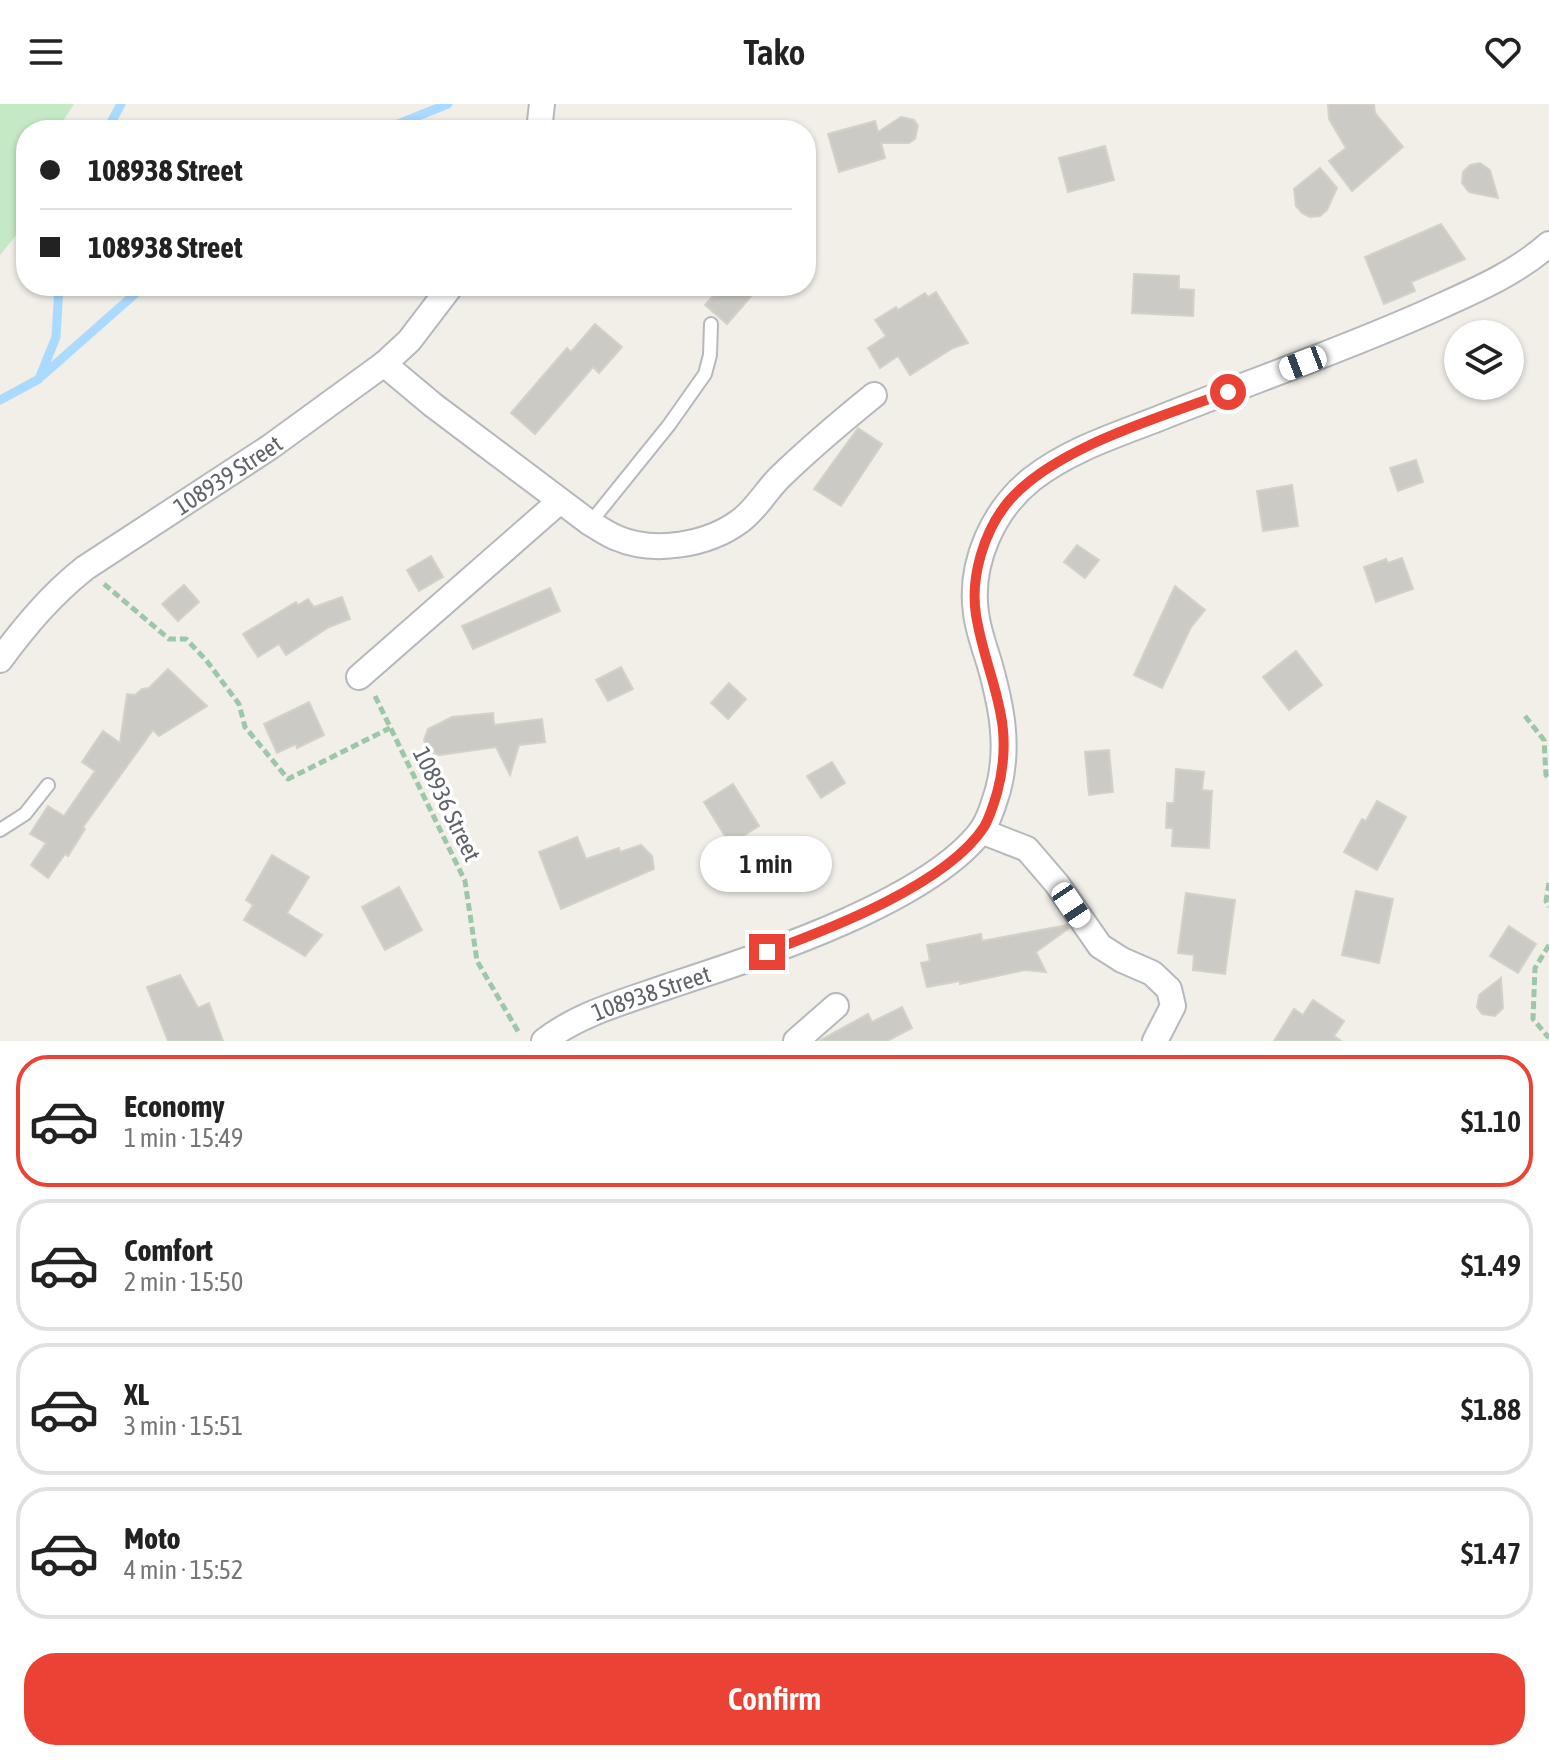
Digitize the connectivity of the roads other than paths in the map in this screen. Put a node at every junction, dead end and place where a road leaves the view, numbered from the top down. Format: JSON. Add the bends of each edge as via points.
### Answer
{"nodes":[{"id":1,"x":1549,"y":244,"type":"edge"},
{"id":2,"x":443,"y":296,"type":"edge"},
{"id":3,"x":711,"y":324,"type":"dead end"},
{"id":4,"x":384,"y":364,"type":"junction"},
{"id":5,"x":874,"y":395,"type":"dead end"},
{"id":6,"x":560,"y":501,"type":"junction"},
{"id":7,"x":590,"y":523,"type":"junction"},
{"id":8,"x":0,"y":660,"type":"edge"},
{"id":9,"x":359,"y":677,"type":"road end"},
{"id":10,"x":48,"y":785,"type":"dead end"},
{"id":11,"x":0,"y":830,"type":"edge"},
{"id":12,"x":981,"y":831,"type":"junction"},
{"id":13,"x":836,"y":1006,"type":"dead end"},
{"id":14,"x":544,"y":1041,"type":"edge"},
{"id":15,"x":796,"y":1041,"type":"edge"},
{"id":16,"x":1155,"y":1041,"type":"edge"}],
"edges":[{"from":1,"to":12,"type":"street","name":"108938 Street","via":[[1478,289],[1401,324],[1098,442],[1049,466],[1009,501],[985,543],[976,587],[976,615],[997,692],[1004,749],[995,801]]},
{"from":2,"to":4,"type":"street","name":"108939 Street"},
{"from":3,"to":7,"type":"lane","via":[[705,374]]},
{"from":4,"to":6,"type":"street"},
{"from":4,"to":8,"type":"street","name":"108939 Street","via":[[270,447],[85,568],[32,616]]},
{"from":5,"to":7,"type":"street","via":[[819,440],[742,520],[713,537],[681,545],[637,544]]},
{"from":6,"to":7,"type":"street"},
{"from":6,"to":9,"type":"street"},
{"from":10,"to":11,"type":"lane","via":[[25,814]]},
{"from":12,"to":14,"type":"street","name":"108938 Street","via":[[930,877],[872,908],[570,1023]]},
{"from":12,"to":16,"type":"street","via":[[1027,849],[1100,946],[1152,973],[1169,989],[1173,1006]]},
{"from":13,"to":15,"type":"street"}]}
